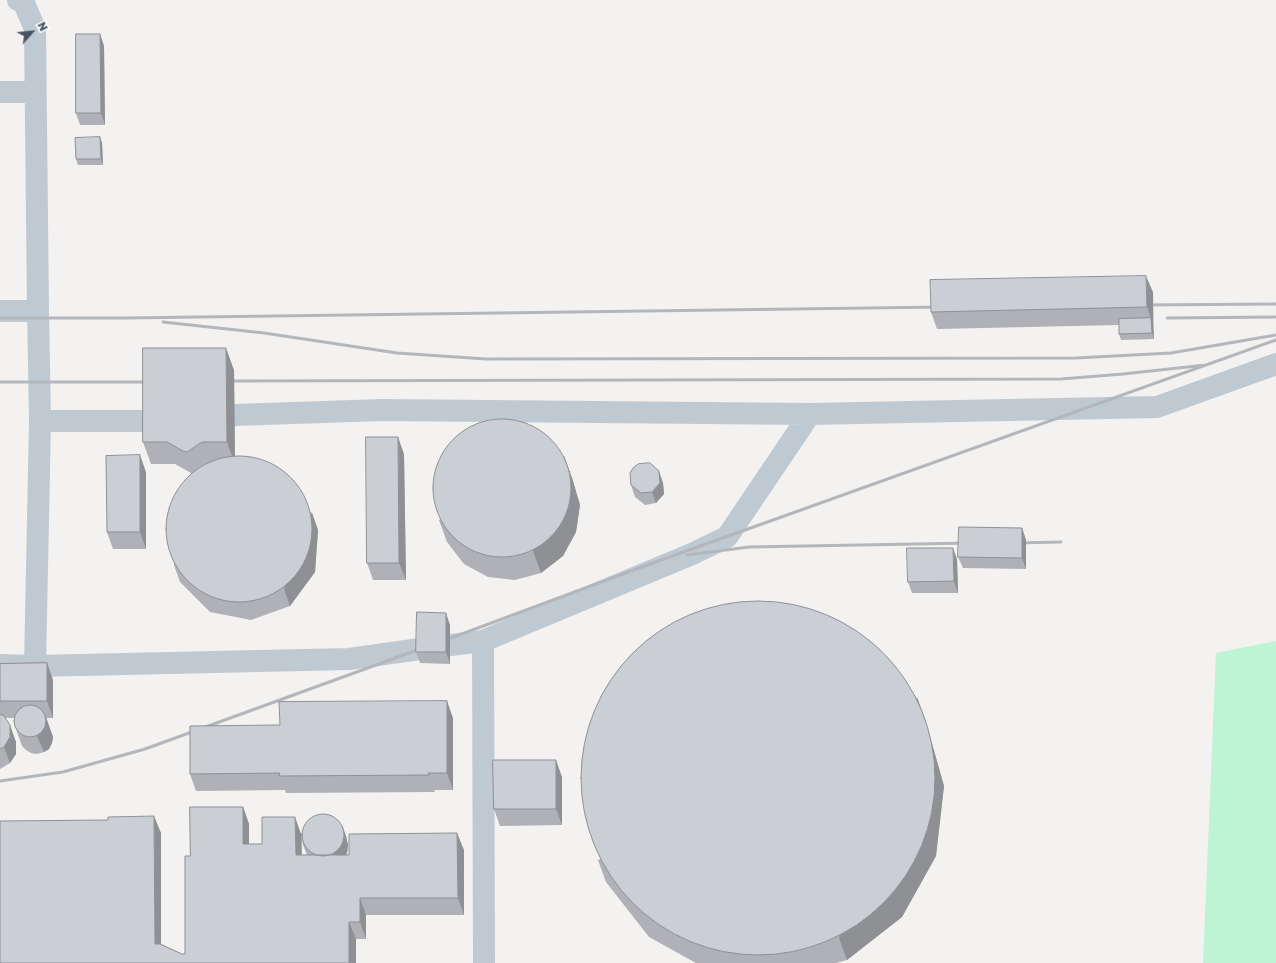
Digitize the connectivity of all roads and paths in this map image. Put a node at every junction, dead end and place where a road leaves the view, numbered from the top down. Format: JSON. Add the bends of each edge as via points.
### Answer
{"nodes":[{"id":1,"x":18,"y":0,"type":"edge"},
{"id":2,"x":0,"y":92,"type":"edge"},
{"id":3,"x":35,"y":92,"type":"junction"},
{"id":4,"x":0,"y":311,"type":"edge"},
{"id":5,"x":38,"y":311,"type":"junction"},
{"id":6,"x":1276,"y":364,"type":"edge"},
{"id":7,"x":810,"y":414,"type":"junction"},
{"id":8,"x":234,"y":415,"type":"dead end"},
{"id":9,"x":40,"y":421,"type":"junction"},
{"id":10,"x":151,"y":421,"type":"edge"},
{"id":11,"x":483,"y":641,"type":"junction"},
{"id":12,"x":451,"y":645,"type":"dead end"},
{"id":13,"x":420,"y":649,"type":"edge"},
{"id":14,"x":0,"y":665,"type":"edge"},
{"id":15,"x":35,"y":666,"type":"junction"},
{"id":16,"x":484,"y":963,"type":"edge"}],
"edges":[{"from":1,"to":3,"type":"lane","via":[[24,3],[35,29]]},
{"from":2,"to":3,"type":"lane"},
{"from":3,"to":5,"type":"lane"},
{"from":4,"to":5,"type":"lane"},
{"from":5,"to":9,"type":"lane"},
{"from":6,"to":7,"type":"lane","via":[[1157,407]]},
{"from":7,"to":8,"type":"lane","via":[[382,410]]},
{"from":7,"to":11,"type":"lane","via":[[727,537]]},
{"from":9,"to":10,"type":"lane"},
{"from":9,"to":15,"type":"lane"},
{"from":11,"to":12,"type":"lane"},
{"from":11,"to":16,"type":"lane"},
{"from":13,"to":15,"type":"lane","via":[[349,659]]},
{"from":14,"to":15,"type":"lane"}]}
